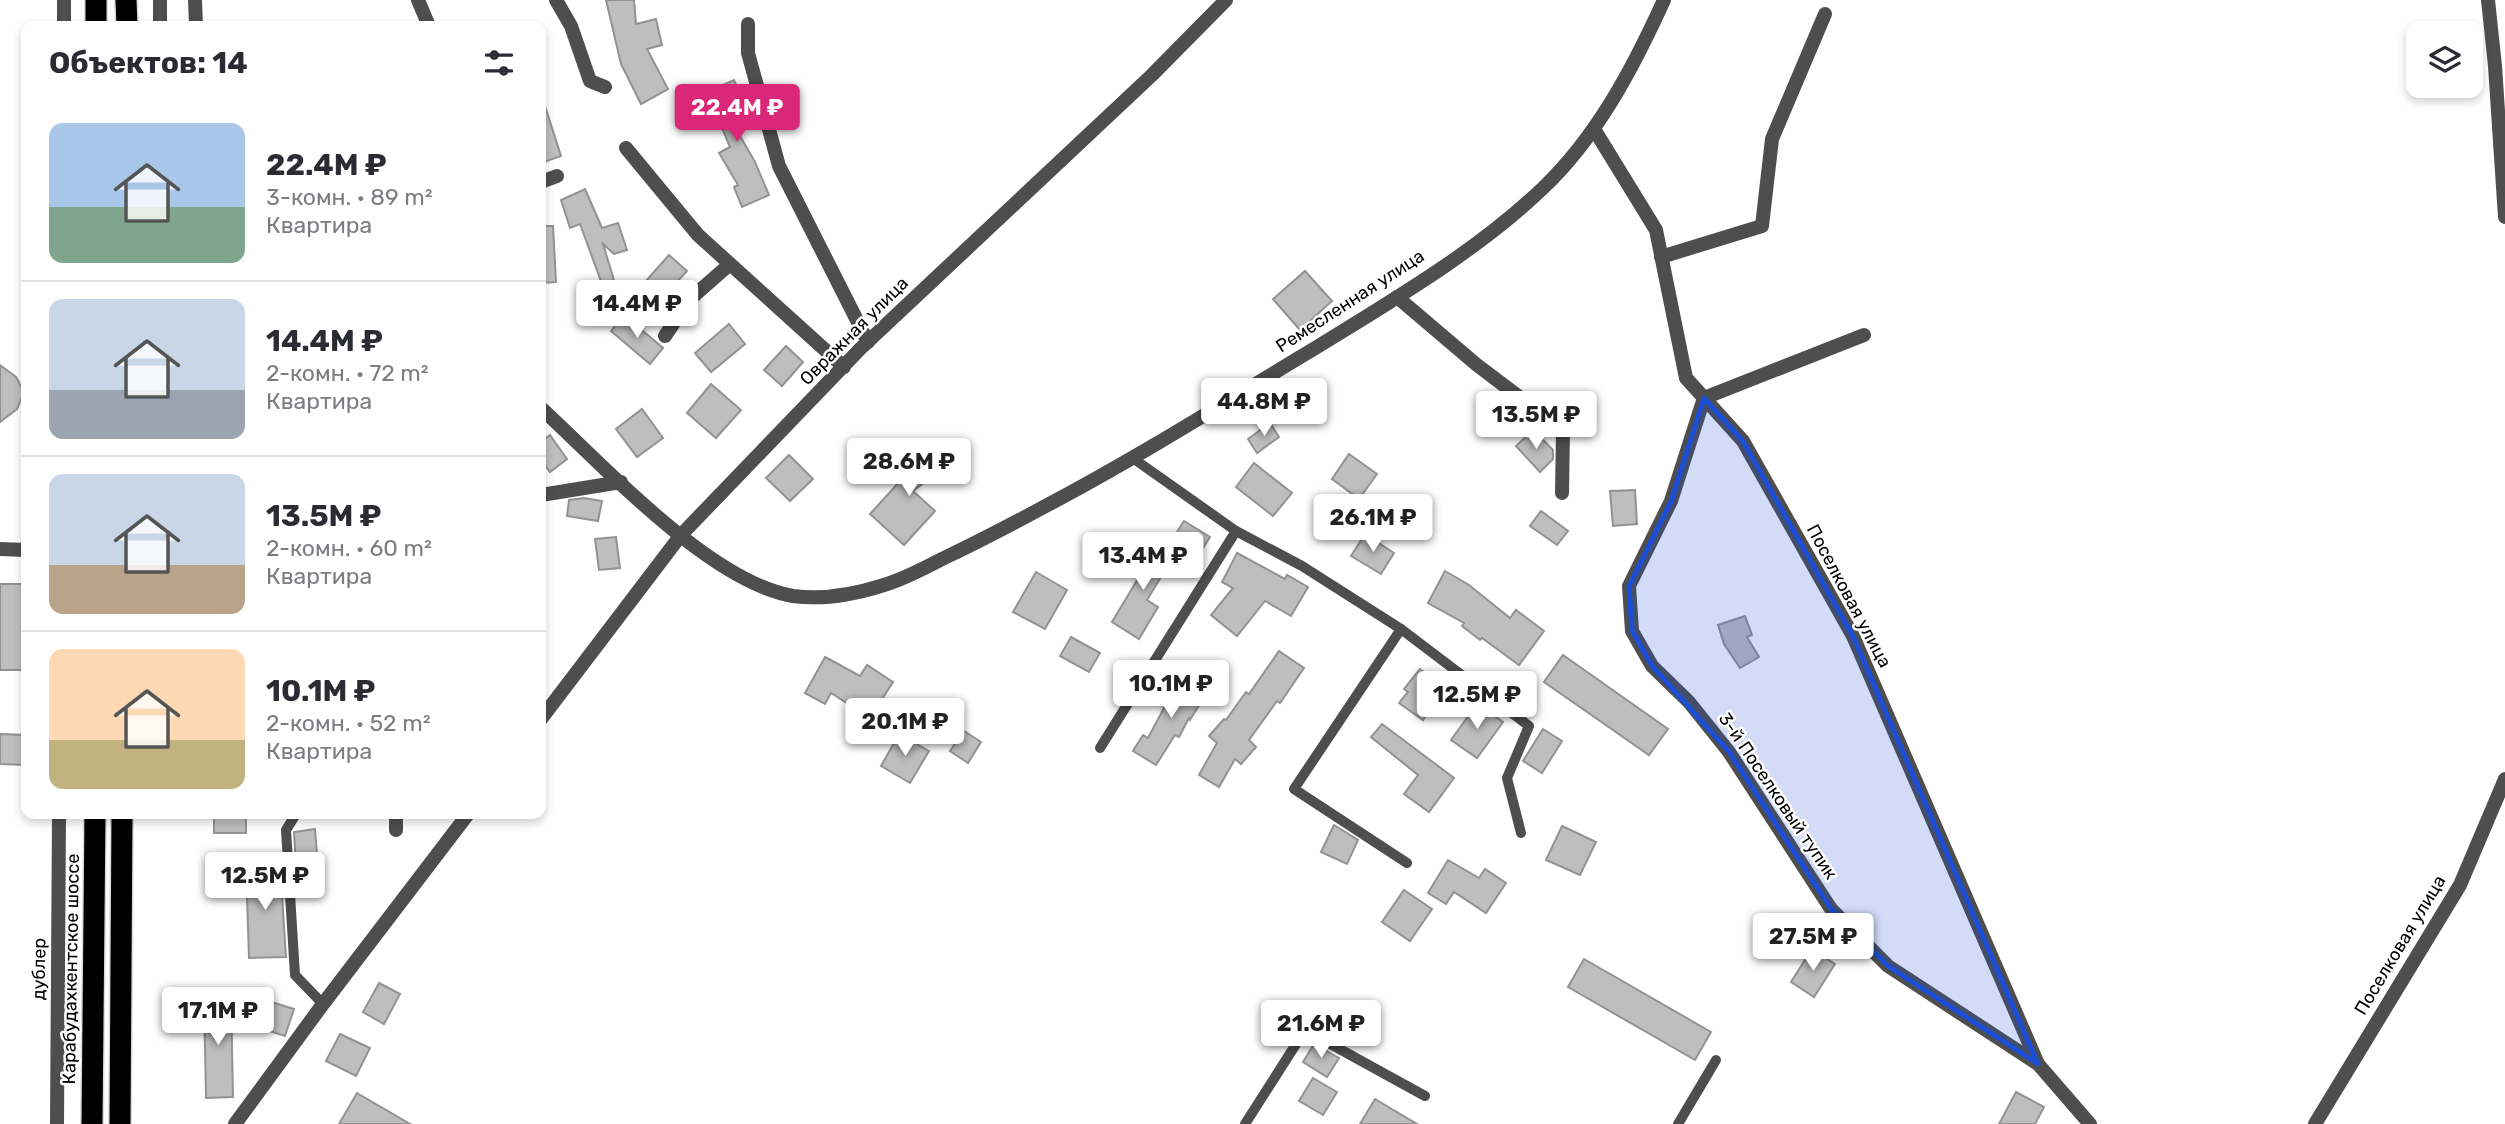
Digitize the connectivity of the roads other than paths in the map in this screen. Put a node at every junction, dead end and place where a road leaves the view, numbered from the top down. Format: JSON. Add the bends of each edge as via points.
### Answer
{"nodes":[{"id":1,"x":64,"y":0,"type":"edge"},
{"id":2,"x":96,"y":0,"type":"edge"},
{"id":3,"x":126,"y":0,"type":"edge"},
{"id":4,"x":159,"y":0,"type":"edge"},
{"id":5,"x":195,"y":0,"type":"edge"},
{"id":6,"x":418,"y":0,"type":"edge"},
{"id":7,"x":556,"y":0,"type":"edge"},
{"id":8,"x":1226,"y":0,"type":"edge"},
{"id":9,"x":1664,"y":0,"type":"edge"},
{"id":10,"x":2488,"y":0,"type":"edge"},
{"id":11,"x":1825,"y":14,"type":"dead end"},
{"id":12,"x":64,"y":21,"type":"edge"},
{"id":13,"x":96,"y":21,"type":"edge"},
{"id":14,"x":127,"y":21,"type":"edge"},
{"id":15,"x":160,"y":21,"type":"edge"},
{"id":16,"x":196,"y":21,"type":"edge"},
{"id":17,"x":427,"y":21,"type":"edge"},
{"id":18,"x":748,"y":24,"type":"dead end"},
{"id":19,"x":605,"y":87,"type":"dead end"},
{"id":20,"x":1594,"y":129,"type":"junction"},
{"id":21,"x":626,"y":148,"type":"dead end"},
{"id":22,"x":557,"y":176,"type":"dead end"},
{"id":23,"x":546,"y":180,"type":"edge"},
{"id":24,"x":2505,"y":217,"type":"edge"},
{"id":25,"x":1661,"y":257,"type":"junction"},
{"id":26,"x":730,"y":264,"type":"junction"},
{"id":27,"x":1398,"y":297,"type":"junction"},
{"id":28,"x":1864,"y":335,"type":"dead end"},
{"id":29,"x":665,"y":336,"type":"dead end"},
{"id":30,"x":868,"y":342,"type":"junction"},
{"id":31,"x":844,"y":367,"type":"junction"},
{"id":32,"x":1704,"y":398,"type":"junction"},
{"id":33,"x":546,"y":413,"type":"edge"},
{"id":34,"x":1134,"y":458,"type":"junction"},
{"id":35,"x":621,"y":482,"type":"junction"},
{"id":36,"x":1562,"y":493,"type":"dead end"},
{"id":37,"x":546,"y":494,"type":"edge"},
{"id":38,"x":1236,"y":531,"type":"junction"},
{"id":39,"x":681,"y":535,"type":"junction"},
{"id":40,"x":0,"y":549,"type":"edge"},
{"id":41,"x":21,"y":550,"type":"edge"},
{"id":42,"x":1401,"y":629,"type":"junction"},
{"id":43,"x":546,"y":712,"type":"edge"},
{"id":44,"x":1100,"y":748,"type":"dead end"},
{"id":45,"x":2505,"y":779,"type":"edge"},
{"id":46,"x":59,"y":819,"type":"edge"},
{"id":47,"x":95,"y":819,"type":"edge"},
{"id":48,"x":122,"y":819,"type":"edge"},
{"id":49,"x":293,"y":819,"type":"edge"},
{"id":50,"x":396,"y":819,"type":"edge"},
{"id":51,"x":464,"y":819,"type":"edge"},
{"id":52,"x":396,"y":830,"type":"dead end"},
{"id":53,"x":1521,"y":833,"type":"dead end"},
{"id":54,"x":1407,"y":863,"type":"dead end"},
{"id":55,"x":323,"y":1004,"type":"junction"},
{"id":56,"x":1716,"y":1060,"type":"dead end"},
{"id":57,"x":2038,"y":1064,"type":"junction"},
{"id":58,"x":1425,"y":1096,"type":"dead end"},
{"id":59,"x":57,"y":1124,"type":"edge"},
{"id":60,"x":92,"y":1124,"type":"edge"},
{"id":61,"x":120,"y":1124,"type":"edge"},
{"id":62,"x":235,"y":1124,"type":"edge"},
{"id":63,"x":1245,"y":1124,"type":"edge"},
{"id":64,"x":1678,"y":1124,"type":"edge"},
{"id":65,"x":2090,"y":1124,"type":"edge"},
{"id":66,"x":2315,"y":1124,"type":"edge"}],
"edges":[{"from":1,"to":12,"type":"street"},
{"from":2,"to":13,"type":"highway"},
{"from":3,"to":14,"type":"highway"},
{"from":4,"to":15,"type":"street"},
{"from":5,"to":16,"type":"street"},
{"from":6,"to":17,"type":"street"},
{"from":7,"to":19,"type":"street","via":[[571,26],[590,80]]},
{"from":8,"to":30,"type":"street","name":"Овражная улица"},
{"from":9,"to":20,"type":"street","name":"Ремесленная улица"},
{"from":10,"to":24,"type":"street"},
{"from":11,"to":25,"type":"street","via":[[1772,139],[1762,226]]},
{"from":18,"to":30,"type":"street","via":[[748,53],[779,166]]},
{"from":20,"to":25,"type":"street","name":"Поселковая улица","via":[[1656,230]]},
{"from":20,"to":27,"type":"street","name":"Ремесленная улица","via":[[1569,163],[1518,211]]},
{"from":21,"to":26,"type":"street","via":[[698,234]]},
{"from":22,"to":23,"type":"street"},
{"from":25,"to":32,"type":"street","name":"Поселковая улица","via":[[1686,378]]},
{"from":26,"to":29,"type":"street","via":[[689,300]]},
{"from":26,"to":31,"type":"street"},
{"from":27,"to":34,"type":"street","name":"Ремесленная улица"},
{"from":27,"to":36,"type":"street","via":[[1563,430]]},
{"from":28,"to":32,"type":"street"},
{"from":30,"to":31,"type":"street","name":"Овражная улица"},
{"from":31,"to":39,"type":"street","name":"Овражная улица"},
{"from":32,"to":57,"type":"street","name":"Поселковая улица","via":[[1743,441],[1853,636]]},
{"from":32,"to":57,"type":"street","name":"3-й Поселковый тупик","via":[[1671,501],[1629,586],[1632,631],[1652,666],[1689,702],[1729,752],[1831,909],[1888,966]]},
{"from":33,"to":35,"type":"street","name":"Ремесленная улица"},
{"from":34,"to":38,"type":"lane"},
{"from":34,"to":39,"type":"street","name":"Ремесленная улица","via":[[932,564],[886,585],[859,591],[794,596],[761,587],[733,573]]},
{"from":35,"to":37,"type":"street"},
{"from":35,"to":39,"type":"street","name":"Ремесленная улица"},
{"from":38,"to":42,"type":"lane","via":[[1302,566]]},
{"from":38,"to":44,"type":"lane"},
{"from":39,"to":43,"type":"street","name":"Овражная улица"},
{"from":40,"to":41,"type":"street"},
{"from":42,"to":53,"type":"lane","via":[[1529,726],[1507,778]]},
{"from":42,"to":54,"type":"lane","via":[[1294,789]]},
{"from":45,"to":66,"type":"street","name":"Поселковая улица","via":[[2460,885]]},
{"from":46,"to":59,"type":"street","name":"дублер"},
{"from":47,"to":60,"type":"highway","name":"Карабудахкентское шоссе"},
{"from":48,"to":61,"type":"highway"},
{"from":49,"to":55,"type":"lane","via":[[286,830],[295,975]]},
{"from":50,"to":52,"type":"street"},
{"from":51,"to":55,"type":"street"},
{"from":55,"to":62,"type":"street"},
{"from":56,"to":64,"type":"lane"},
{"from":57,"to":65,"type":"street","name":"Поселковая улица"},
{"from":58,"to":63,"type":"lane","via":[[1305,1030]]}]}
